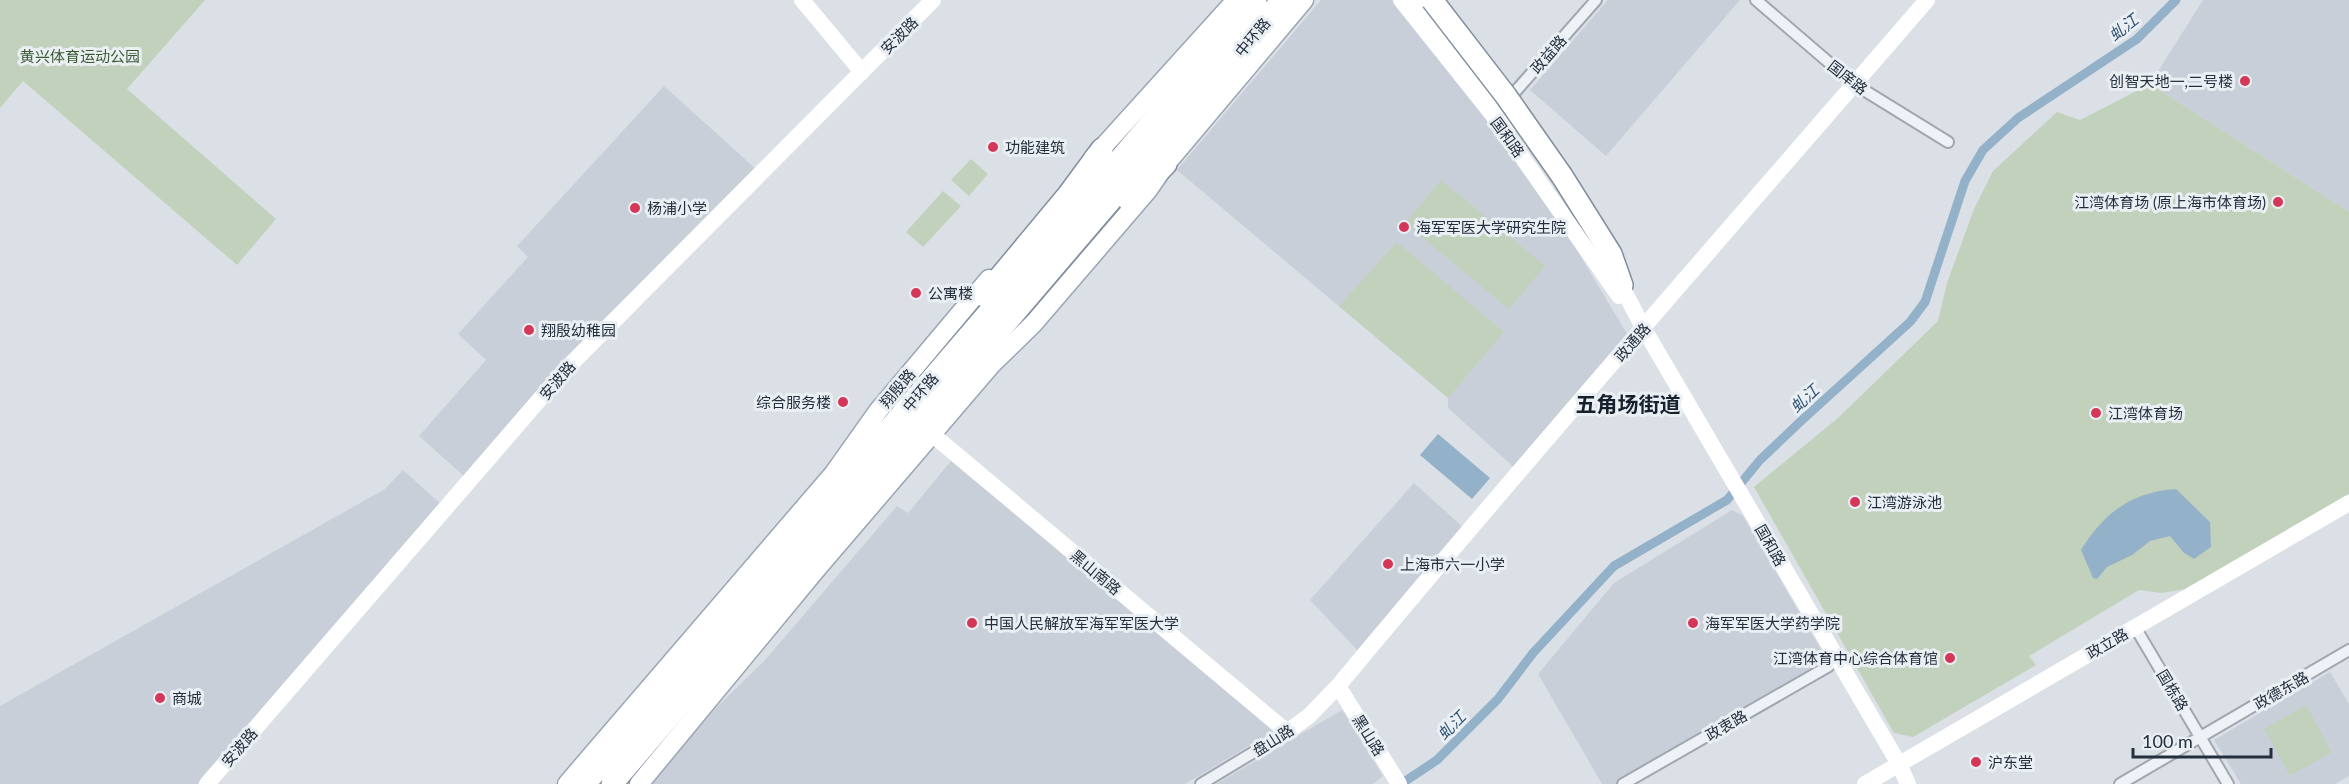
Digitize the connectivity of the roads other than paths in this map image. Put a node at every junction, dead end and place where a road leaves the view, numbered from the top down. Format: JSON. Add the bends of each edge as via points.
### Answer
{"nodes":[{"id":1,"x":802,"y":0,"type":"edge"},
{"id":2,"x":933,"y":0,"type":"edge"},
{"id":3,"x":1236,"y":0,"type":"edge"},
{"id":4,"x":1256,"y":0,"type":"edge"},
{"id":5,"x":1282,"y":0,"type":"edge"},
{"id":6,"x":1304,"y":0,"type":"edge"},
{"id":7,"x":1401,"y":0,"type":"edge"},
{"id":8,"x":1596,"y":0,"type":"edge"},
{"id":9,"x":1756,"y":0,"type":"edge"},
{"id":10,"x":1927,"y":0,"type":"edge"},
{"id":11,"x":1428,"y":2,"type":"edge"},
{"id":12,"x":862,"y":72,"type":"junction"},
{"id":13,"x":1854,"y":84,"type":"junction"},
{"id":14,"x":1182,"y":105,"type":"junction"},
{"id":15,"x":1501,"y":107,"type":"junction"},
{"id":16,"x":1948,"y":142,"type":"dead end"},
{"id":17,"x":1102,"y":149,"type":"junction"},
{"id":18,"x":1166,"y":164,"type":"junction"},
{"id":19,"x":1717,"y":242,"type":"junction"},
{"id":20,"x":1611,"y":254,"type":"junction"},
{"id":21,"x":1622,"y":285,"type":"junction"},
{"id":22,"x":1631,"y":306,"type":"junction"},
{"id":23,"x":1644,"y":329,"type":"junction"},
{"id":24,"x":980,"y":354,"type":"junction"},
{"id":25,"x":933,"y":435,"type":"junction"},
{"id":26,"x":837,"y":488,"type":"junction"},
{"id":27,"x":2349,"y":503,"type":"edge"},
{"id":28,"x":2135,"y":627,"type":"junction"},
{"id":29,"x":2349,"y":650,"type":"edge"},
{"id":30,"x":1829,"y":666,"type":"dead end"},
{"id":31,"x":1338,"y":686,"type":"junction"},
{"id":32,"x":1287,"y":732,"type":"junction"},
{"id":33,"x":2201,"y":737,"type":"junction"},
{"id":34,"x":1899,"y":764,"type":"junction"},
{"id":35,"x":1395,"y":777,"type":"edge"},
{"id":36,"x":207,"y":784,"type":"edge"},
{"id":37,"x":567,"y":784,"type":"edge"},
{"id":38,"x":585,"y":784,"type":"edge"},
{"id":39,"x":612,"y":784,"type":"edge"},
{"id":40,"x":639,"y":784,"type":"edge"},
{"id":41,"x":1201,"y":784,"type":"edge"},
{"id":42,"x":1623,"y":784,"type":"edge"},
{"id":43,"x":1865,"y":784,"type":"edge"},
{"id":44,"x":1908,"y":784,"type":"edge"},
{"id":45,"x":2120,"y":784,"type":"edge"},
{"id":46,"x":2228,"y":784,"type":"edge"}],
"edges":[{"from":1,"to":12,"type":"street"},
{"from":2,"to":12,"type":"street","name":"安波路"},
{"from":3,"to":17,"type":"main road","name":"翔殷路"},
{"from":4,"to":14,"type":"highway","name":"中环路"},
{"from":5,"to":14,"type":"highway","name":"中环路"},
{"from":6,"to":18,"type":"main road"},
{"from":7,"to":22,"type":"street","name":"国和路","via":[[1504,132],[1613,291]]},
{"from":8,"to":15,"type":"street","name":"政益路"},
{"from":9,"to":13,"type":"street","name":"国庠路"},
{"from":10,"to":13,"type":"street","name":"政通路"},
{"from":11,"to":15,"type":"street","name":"国和路"},
{"from":11,"to":20,"type":"highway","bridge":true,"via":[[1506,96]]},
{"from":12,"to":36,"type":"street","name":"安波路","via":[[566,369]]},
{"from":13,"to":16,"type":"street","name":"国庠路"},
{"from":13,"to":19,"type":"street","name":"政通路"},
{"from":14,"to":24,"type":"highway","name":"中环路"},
{"from":14,"to":26,"type":"highway","name":"中环路"},
{"from":15,"to":21,"type":"street","name":"国和路"},
{"from":17,"to":26,"type":"highway","via":[[909,387]]},
{"from":17,"to":37,"type":"main road","name":"翔殷路","via":[[878,411],[834,473]]},
{"from":18,"to":24,"type":"highway"},
{"from":18,"to":25,"type":"main road","via":[[1050,306],[992,364]]},
{"from":19,"to":20,"type":"street","via":[[1705,248],[1648,308],[1642,306]]},
{"from":19,"to":23,"type":"street","name":"政通路"},
{"from":20,"to":21,"type":"highway"},
{"from":21,"to":22,"type":"street","name":"国和路"},
{"from":22,"to":23,"type":"street","name":"国和路"},
{"from":23,"to":31,"type":"street","name":"政通路","via":[[1517,470]]},
{"from":23,"to":34,"type":"street","name":"国和路"},
{"from":24,"to":39,"type":"highway","name":"中环路"},
{"from":25,"to":32,"type":"street","name":"黑山南路"},
{"from":25,"to":40,"type":"main road"},
{"from":26,"to":38,"type":"highway","name":"中环路"},
{"from":27,"to":28,"type":"street","name":"政立路"},
{"from":28,"to":33,"type":"street","name":"国栋路"},
{"from":28,"to":34,"type":"street","name":"政立路"},
{"from":29,"to":33,"type":"street","name":"政德东路"},
{"from":30,"to":42,"type":"street","name":"政衷路"},
{"from":31,"to":32,"type":"street","name":"盘山路"},
{"from":31,"to":35,"type":"street","name":"黑山路"},
{"from":32,"to":41,"type":"street","name":"盘山路"},
{"from":33,"to":45,"type":"street","name":"政德东路"},
{"from":33,"to":46,"type":"street","name":"国栋路"},
{"from":34,"to":43,"type":"street","name":"政立路"},
{"from":34,"to":44,"type":"street","name":"国和路"}]}
